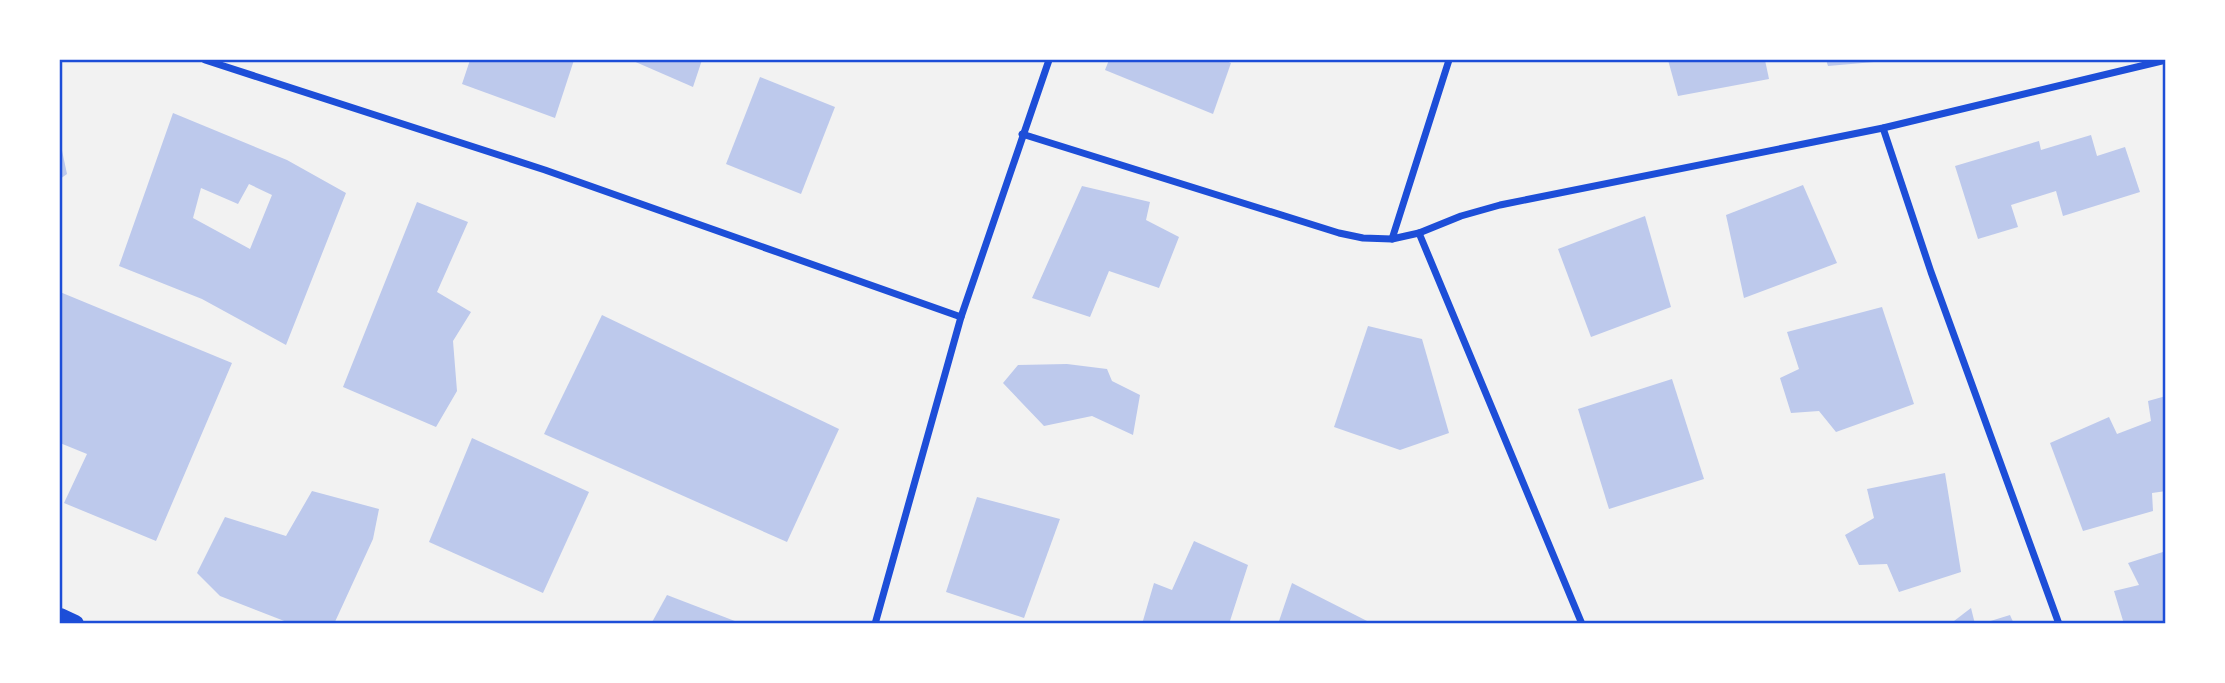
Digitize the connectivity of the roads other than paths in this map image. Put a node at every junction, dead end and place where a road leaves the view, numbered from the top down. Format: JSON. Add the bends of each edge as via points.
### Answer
{"nodes":[{"id":1,"x":205,"y":60,"type":"edge"},
{"id":2,"x":1049,"y":60,"type":"edge"},
{"id":3,"x":1449,"y":60,"type":"edge"},
{"id":4,"x":2165,"y":60,"type":"edge"},
{"id":5,"x":1883,"y":128,"type":"junction"},
{"id":6,"x":1022,"y":135,"type":"junction"},
{"id":7,"x":1419,"y":233,"type":"junction"},
{"id":8,"x":1392,"y":239,"type":"junction"},
{"id":9,"x":961,"y":317,"type":"junction"},
{"id":10,"x":60,"y":618,"type":"edge"},
{"id":11,"x":75,"y":624,"type":"edge"},
{"id":12,"x":875,"y":624,"type":"edge"},
{"id":13,"x":1582,"y":624,"type":"edge"},
{"id":14,"x":2059,"y":624,"type":"edge"}],
"edges":[{"from":1,"to":9,"type":"street","via":[[545,170]]},
{"from":2,"to":6,"type":"street"},
{"from":3,"to":8,"type":"street"},
{"from":4,"to":5,"type":"street"},
{"from":5,"to":7,"type":"street","via":[[1500,205]]},
{"from":5,"to":14,"type":"street"},
{"from":6,"to":8,"type":"street","via":[[1339,233]]},
{"from":6,"to":9,"type":"street"},
{"from":7,"to":8,"type":"street"},
{"from":7,"to":13,"type":"street"},
{"from":9,"to":12,"type":"street"},
{"from":10,"to":11,"type":"main road"}]}
